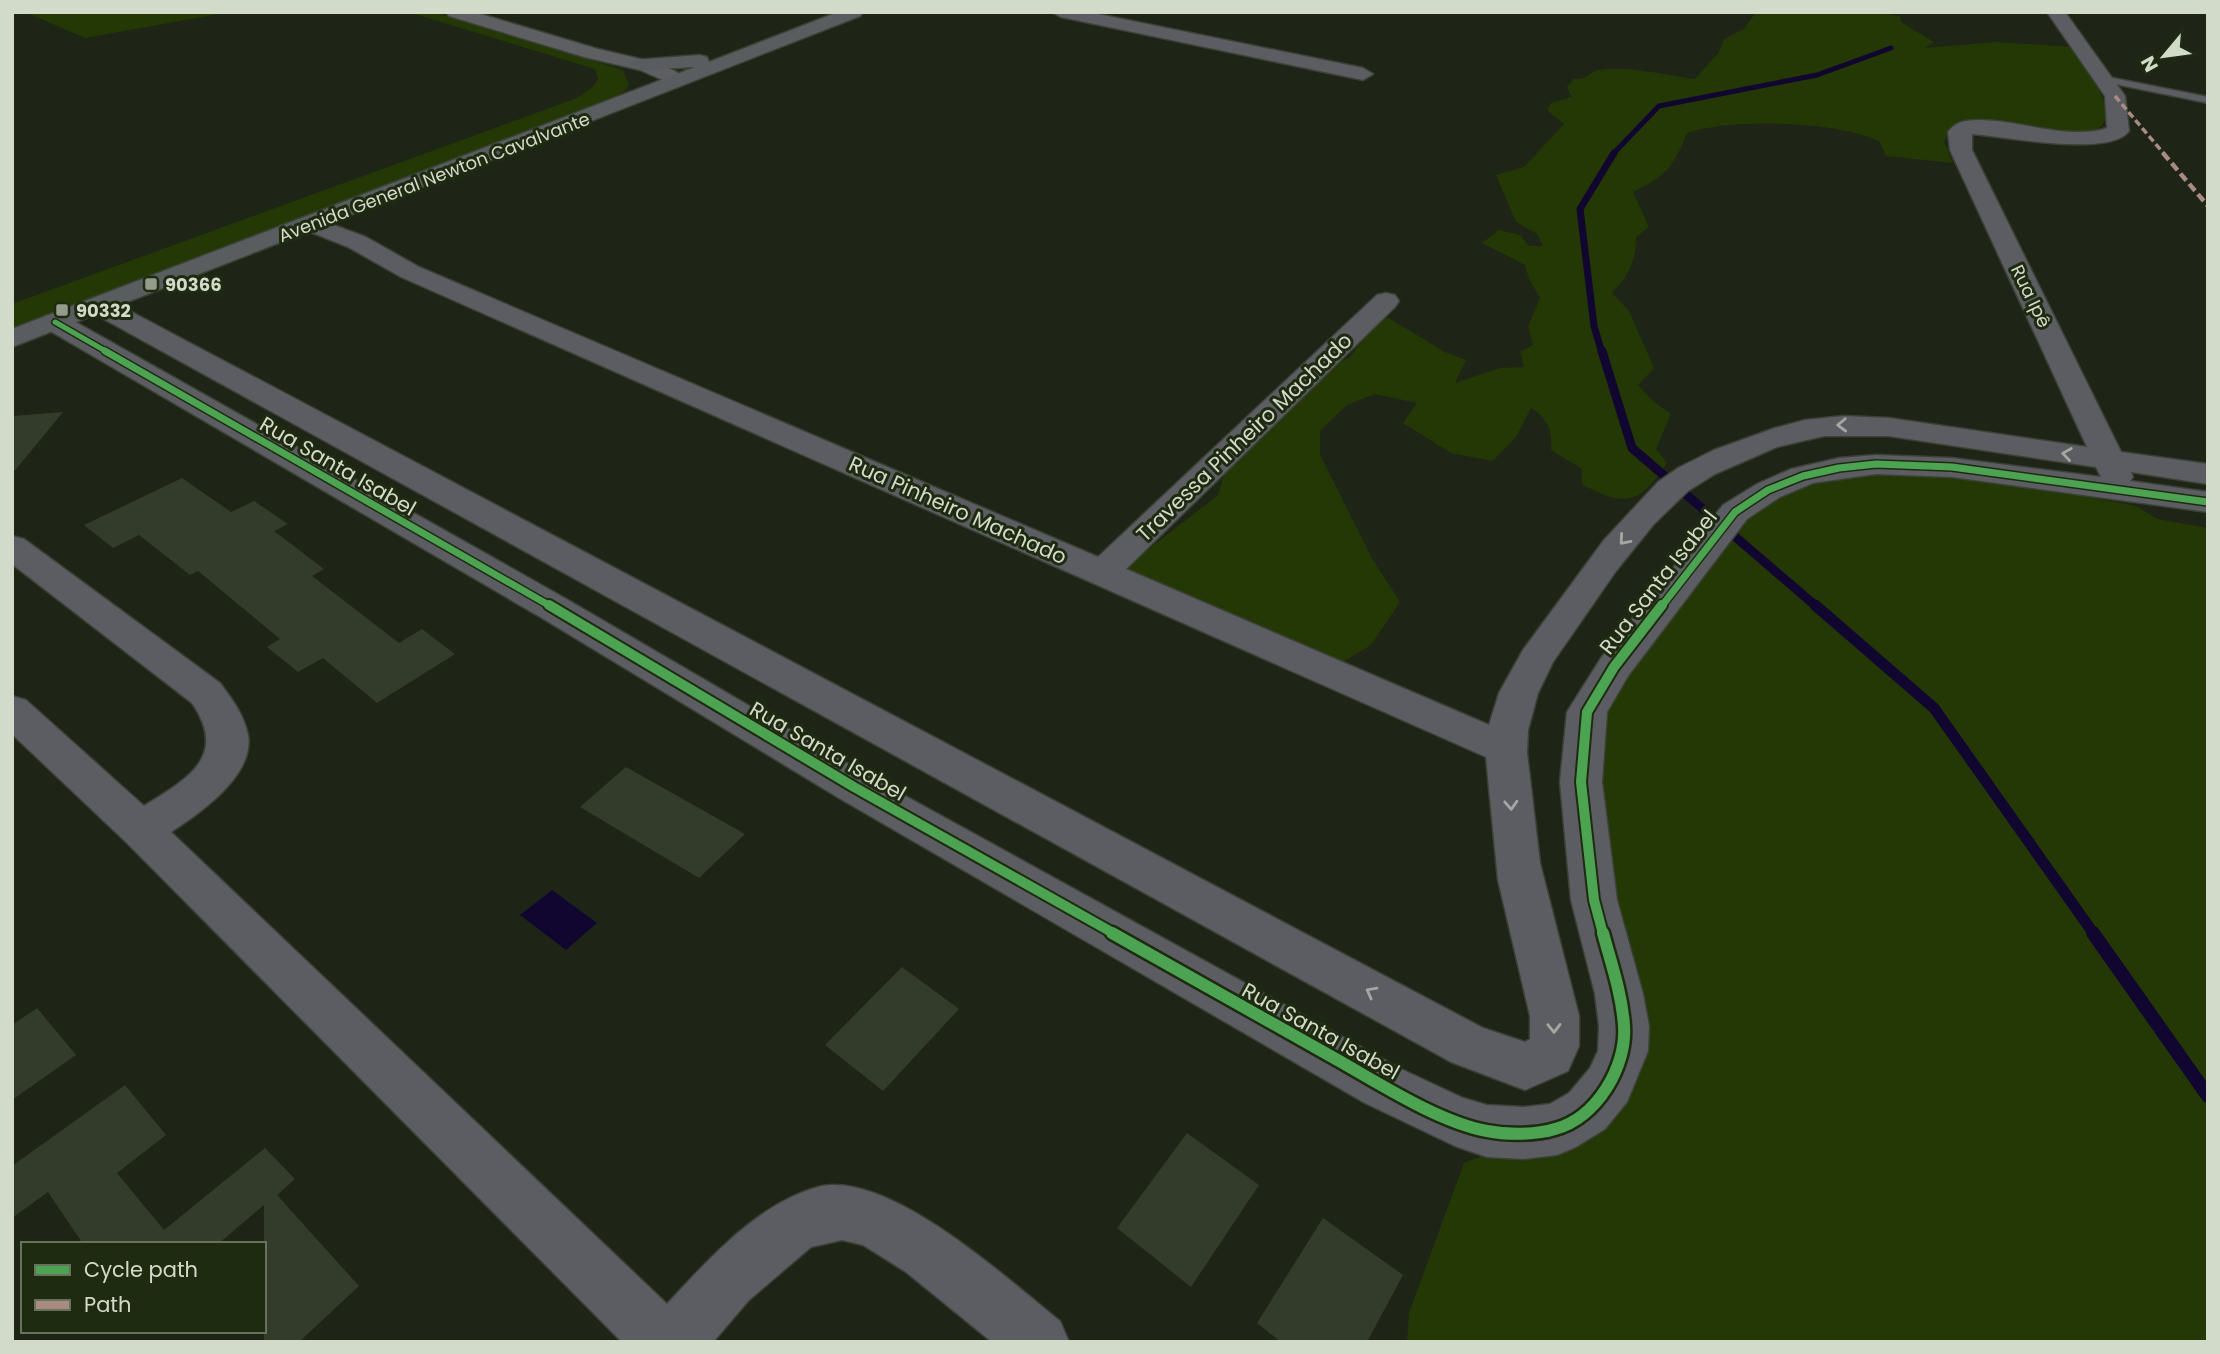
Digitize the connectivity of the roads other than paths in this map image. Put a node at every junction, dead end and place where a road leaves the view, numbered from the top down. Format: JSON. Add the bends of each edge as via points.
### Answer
{"nodes":[{"id":1,"x":455,"y":12,"type":"edge"},
{"id":2,"x":854,"y":12,"type":"edge"},
{"id":3,"x":1061,"y":12,"type":"edge"},
{"id":4,"x":2056,"y":12,"type":"edge"},
{"id":5,"x":747,"y":55,"type":"junction"},
{"id":6,"x":636,"y":67,"type":"junction"},
{"id":7,"x":1363,"y":74,"type":"dead end"},
{"id":8,"x":678,"y":81,"type":"junction"},
{"id":9,"x":2109,"y":88,"type":"junction"},
{"id":10,"x":2208,"y":100,"type":"edge"},
{"id":11,"x":627,"y":102,"type":"junction"},
{"id":12,"x":312,"y":224,"type":"junction"},
{"id":13,"x":281,"y":236,"type":"junction"},
{"id":14,"x":410,"y":272,"type":"junction"},
{"id":15,"x":1386,"y":302,"type":"dead end"},
{"id":16,"x":100,"y":306,"type":"junction"},
{"id":17,"x":55,"y":322,"type":"junction"},
{"id":18,"x":12,"y":339,"type":"edge"},
{"id":19,"x":2208,"y":474,"type":"edge"},
{"id":20,"x":2116,"y":475,"type":"junction"},
{"id":21,"x":2208,"y":502,"type":"edge"},
{"id":22,"x":12,"y":547,"type":"edge"},
{"id":23,"x":1102,"y":573,"type":"junction"},
{"id":24,"x":12,"y":710,"type":"edge"},
{"id":25,"x":1506,"y":749,"type":"junction"},
{"id":26,"x":141,"y":830,"type":"junction"},
{"id":27,"x":664,"y":1342,"type":"edge"},
{"id":28,"x":673,"y":1342,"type":"edge"},
{"id":29,"x":1039,"y":1342,"type":"edge"}],
"edges":[{"from":1,"to":6,"type":"main road"},
{"from":2,"to":5,"type":"main road","name":"Avenida General Newton Cavalvante"},
{"from":3,"to":7,"type":"street"},
{"from":4,"to":9,"type":"street"},
{"from":5,"to":6,"type":"main road"},
{"from":5,"to":8,"type":"main road","name":"Avenida General Newton Cavalvante"},
{"from":6,"to":8,"type":"main road"},
{"from":6,"to":11,"type":"main road","via":[[637,88]]},
{"from":8,"to":11,"type":"main road","name":"Avenida General Newton Cavalvante"},
{"from":9,"to":10,"type":"lane"},
{"from":9,"to":20,"type":"street","name":"Rua Ipê","via":[[2118,131],[2108,136],[1991,128],[1962,129],[1958,139]]},
{"from":11,"to":12,"type":"main road","name":"Avenida General Newton Cavalvante"},
{"from":12,"to":13,"type":"main road","name":"Avenida General Newton Cavalvante"},
{"from":12,"to":14,"type":"street","via":[[357,242]]},
{"from":13,"to":14,"type":"street"},
{"from":13,"to":16,"type":"main road","name":"Avenida General Newton Cavalvante"},
{"from":14,"to":23,"type":"street","name":"Rua Pinheiro Machado"},
{"from":15,"to":23,"type":"street","name":"Travessa Pinheiro Machado"},
{"from":16,"to":17,"type":"main road","name":"Avenida General Newton Cavalvante"},
{"from":25,"to":16,"type":"street","name":"Rua Santa Isabel","one_way":true,"via":[[1516,855],[1555,1028],[1549,1057],[1525,1066],[1469,1046]]},
{"from":17,"to":18,"type":"main road","name":"Avenida General Newton Cavalvante"},
{"from":17,"to":20,"type":"street","name":"Rua Santa Isabel","via":[[854,787],[1359,1073],[1455,1121],[1487,1131],[1557,1129],[1595,1102],[1609,1085],[1623,1051],[1619,994],[1594,901],[1581,782],[1587,712],[1614,667],[1723,525],[1760,494],[1828,468],[1879,462]]},
{"from":19,"to":20,"type":"street","name":"Rua Santa Isabel"},
{"from":20,"to":21,"type":"street","name":"Rua Santa Isabel"},
{"from":20,"to":25,"type":"street","name":"Rua Santa Isabel","one_way":true,"via":[[1889,427],[1837,425],[1780,435],[1677,484],[1612,554],[1521,684]]},
{"from":22,"to":26,"type":"street","via":[[219,707],[230,749],[212,778]]},
{"from":23,"to":25,"type":"street","name":"Rua Pinheiro Machado"},
{"from":24,"to":26,"type":"street"},
{"from":26,"to":27,"type":"street"},
{"from":28,"to":29,"type":"street","via":[[729,1280],[791,1227],[818,1215],[842,1212],[874,1220],[926,1252]]}]}
